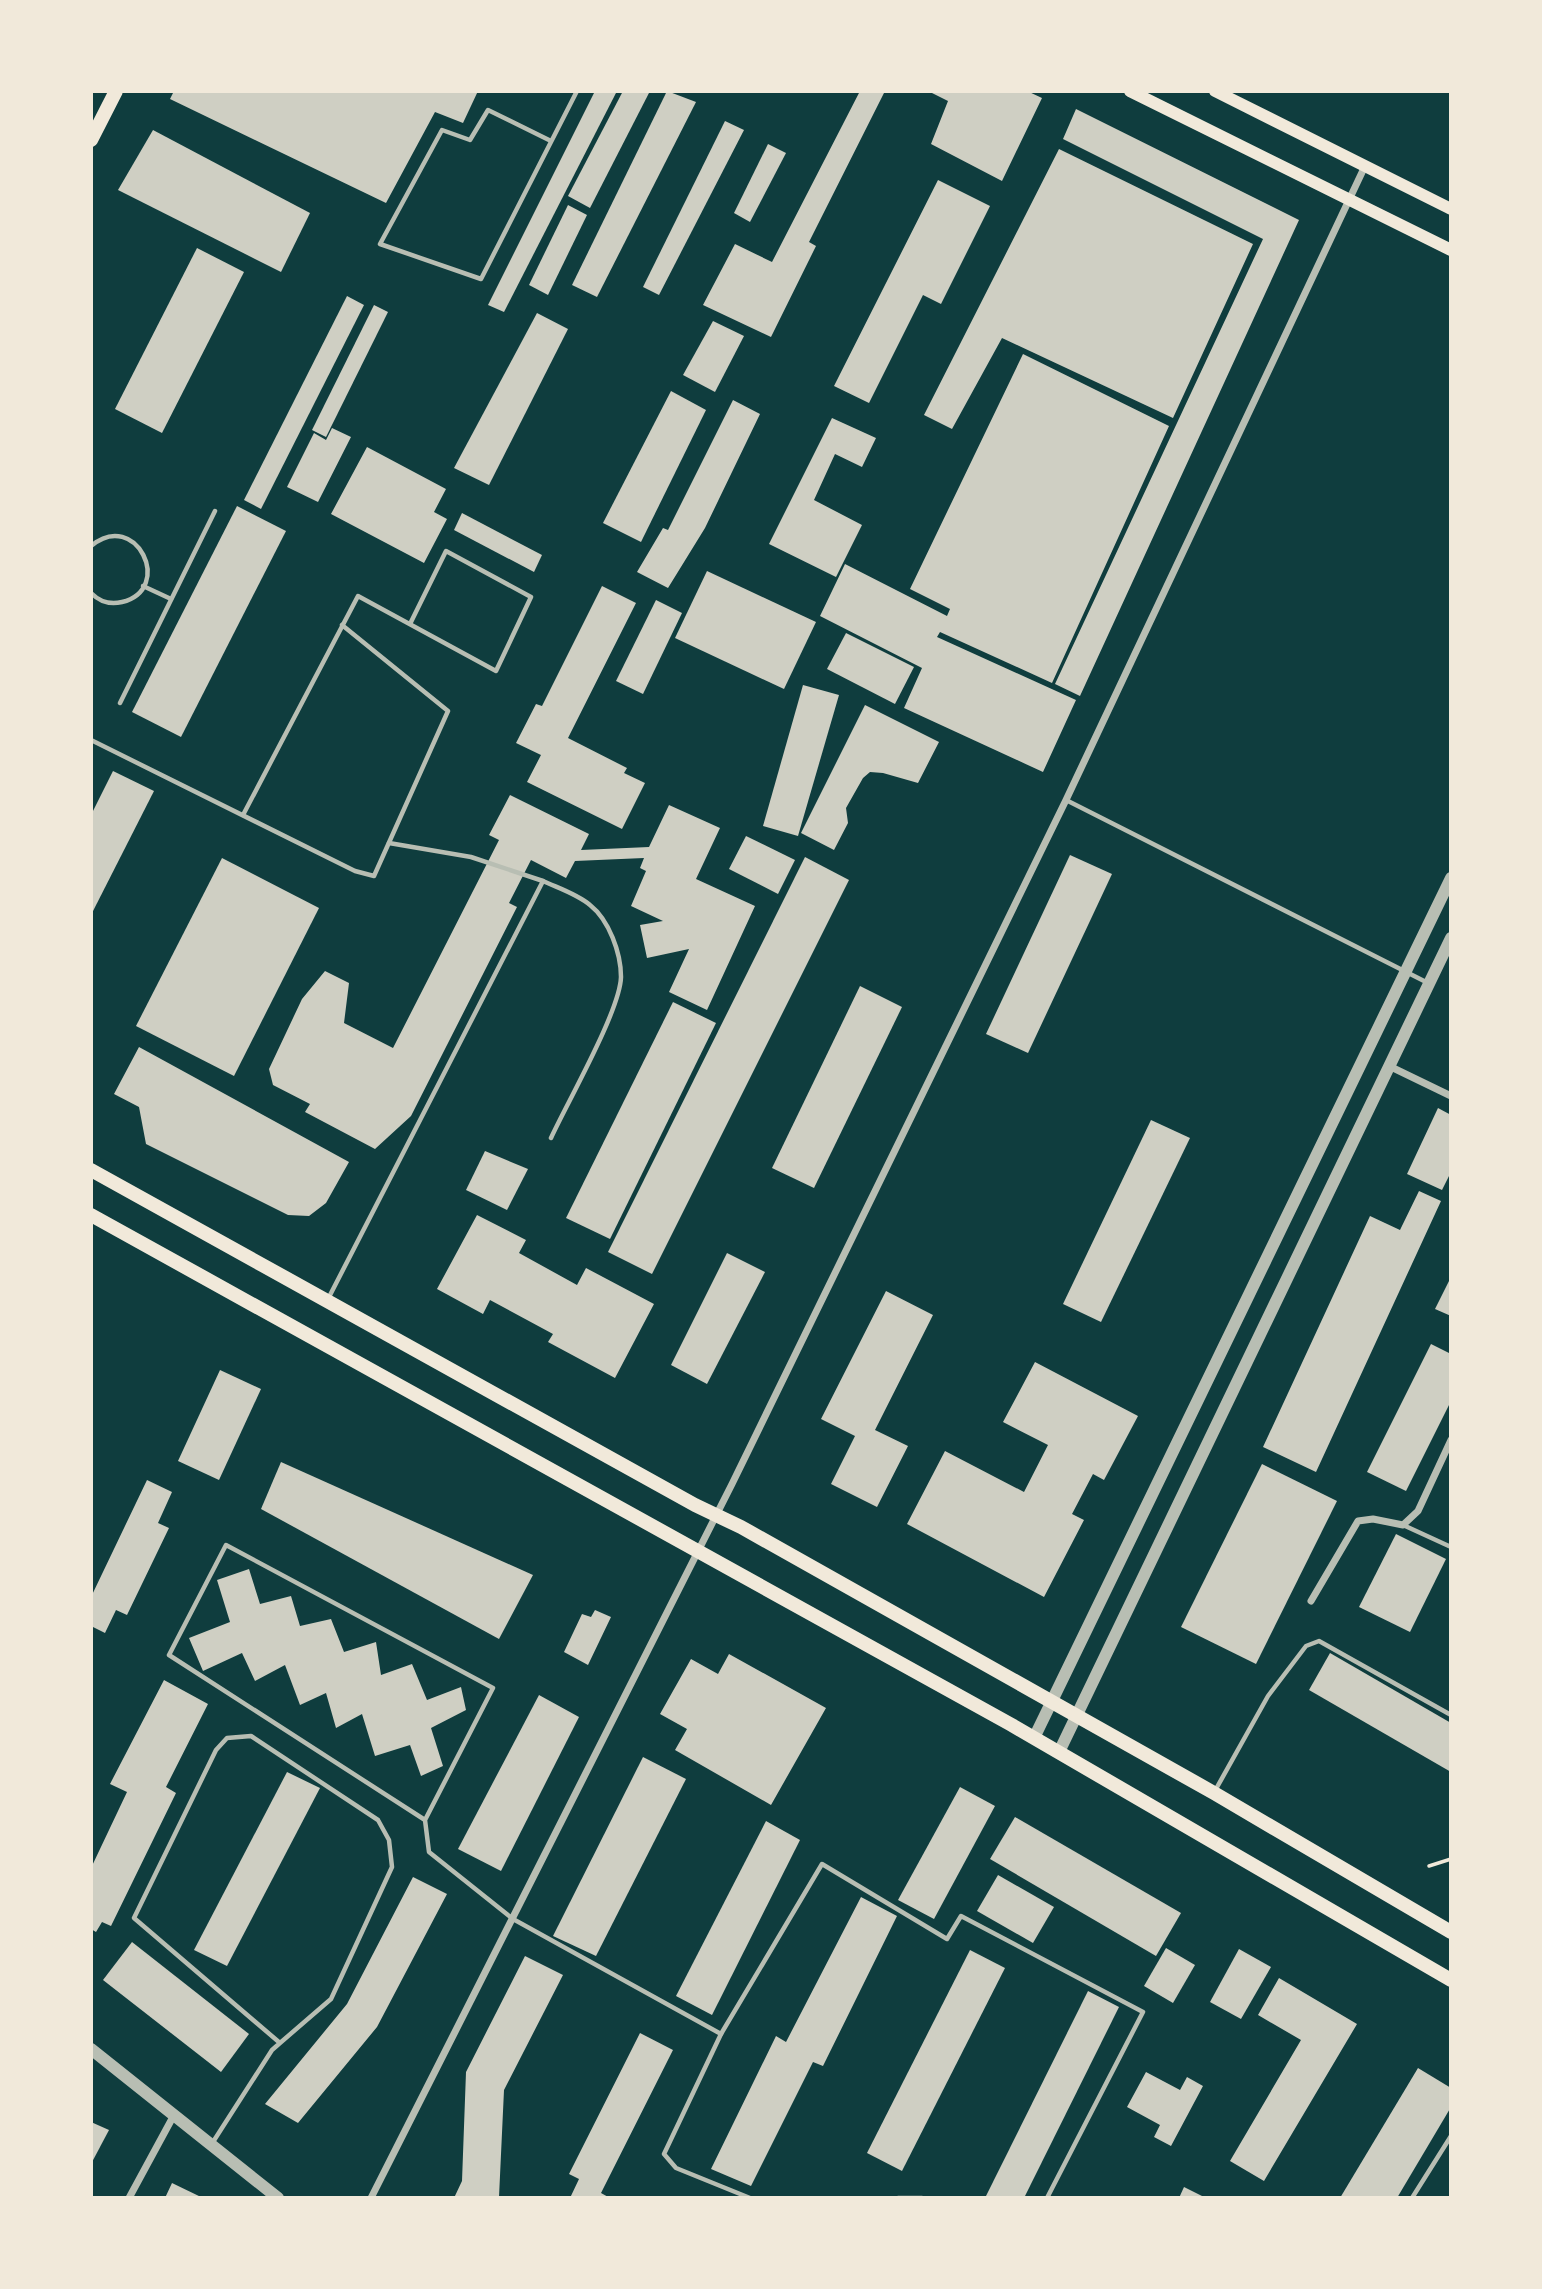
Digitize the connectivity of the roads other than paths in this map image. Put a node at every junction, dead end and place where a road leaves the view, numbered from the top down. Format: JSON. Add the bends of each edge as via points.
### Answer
{"nodes":[{"id":1,"x":116,"y":91,"type":"edge"},
{"id":2,"x":577,"y":91,"type":"edge"},
{"id":3,"x":1130,"y":91,"type":"edge"},
{"id":4,"x":1215,"y":91,"type":"edge"},
{"id":5,"x":91,"y":140,"type":"edge"},
{"id":6,"x":551,"y":141,"type":"junction"},
{"id":7,"x":1365,"y":166,"type":"junction"},
{"id":8,"x":1348,"y":199,"type":"junction"},
{"id":9,"x":1451,"y":209,"type":"edge"},
{"id":10,"x":1451,"y":250,"type":"edge"},
{"id":11,"x":215,"y":511,"type":"dead end"},
{"id":12,"x":91,"y":545,"type":"edge"},
{"id":13,"x":143,"y":586,"type":"junction"},
{"id":14,"x":91,"y":593,"type":"edge"},
{"id":15,"x":171,"y":599,"type":"junction"},
{"id":16,"x":410,"y":624,"type":"junction"},
{"id":17,"x":342,"y":625,"type":"junction"},
{"id":18,"x":120,"y":704,"type":"dead end"},
{"id":19,"x":91,"y":740,"type":"edge"},
{"id":20,"x":1066,"y":800,"type":"junction"},
{"id":21,"x":243,"y":815,"type":"junction"},
{"id":22,"x":388,"y":843,"type":"junction"},
{"id":23,"x":1451,"y":878,"type":"edge"},
{"id":24,"x":542,"y":881,"type":"junction"},
{"id":25,"x":1451,"y":938,"type":"edge"},
{"id":26,"x":1406,"y":972,"type":"junction"},
{"id":27,"x":1429,"y":984,"type":"junction"},
{"id":28,"x":1389,"y":1066,"type":"junction"},
{"id":29,"x":1451,"y":1096,"type":"edge"},
{"id":30,"x":551,"y":1138,"type":"dead end"},
{"id":31,"x":91,"y":1170,"type":"edge"},
{"id":32,"x":91,"y":1215,"type":"edge"},
{"id":33,"x":328,"y":1300,"type":"junction"},
{"id":34,"x":1451,"y":1440,"type":"edge"},
{"id":35,"x":715,"y":1516,"type":"junction"},
{"id":36,"x":1403,"y":1525,"type":"junction"},
{"id":37,"x":1451,"y":1548,"type":"edge"},
{"id":38,"x":698,"y":1550,"type":"junction"},
{"id":39,"x":1311,"y":1601,"type":"dead end"},
{"id":40,"x":1052,"y":1704,"type":"junction"},
{"id":41,"x":1451,"y":1715,"type":"edge"},
{"id":42,"x":1075,"y":1717,"type":"junction"},
{"id":43,"x":1034,"y":1738,"type":"junction"},
{"id":44,"x":1059,"y":1752,"type":"junction"},
{"id":45,"x":1214,"y":1793,"type":"junction"},
{"id":46,"x":425,"y":1820,"type":"junction"},
{"id":47,"x":513,"y":1919,"type":"junction"},
{"id":48,"x":1451,"y":1932,"type":"edge"},
{"id":49,"x":1451,"y":1980,"type":"edge"},
{"id":50,"x":721,"y":2034,"type":"junction"},
{"id":51,"x":280,"y":2043,"type":"junction"},
{"id":52,"x":91,"y":2049,"type":"edge"},
{"id":53,"x":174,"y":2114,"type":"junction"},
{"id":54,"x":1451,"y":2136,"type":"edge"},
{"id":55,"x":212,"y":2143,"type":"junction"},
{"id":56,"x":129,"y":2198,"type":"edge"},
{"id":57,"x":278,"y":2198,"type":"edge"},
{"id":58,"x":371,"y":2198,"type":"edge"},
{"id":59,"x":750,"y":2198,"type":"edge"},
{"id":60,"x":898,"y":2198,"type":"edge"},
{"id":61,"x":922,"y":2198,"type":"edge"},
{"id":62,"x":1047,"y":2198,"type":"edge"},
{"id":63,"x":1412,"y":2198,"type":"edge"}],
"edges":[{"from":1,"to":5,"type":"main road"},
{"from":2,"to":6,"type":"lane"},
{"from":3,"to":8,"type":"main road"},
{"from":4,"to":7,"type":"main road"},
{"from":6,"to":6,"type":"lane","via":[[481,279],[380,244],[442,130],[470,140],[488,110]]},
{"from":7,"to":8,"type":"street"},
{"from":7,"to":9,"type":"main road"},
{"from":8,"to":10,"type":"main road"},
{"from":8,"to":20,"type":"street"},
{"from":11,"to":15,"type":"lane"},
{"from":12,"to":13,"type":"lane","via":[[118,536],[138,545],[148,565]]},
{"from":13,"to":14,"type":"lane","via":[[136,595],[116,603],[104,602]]},
{"from":13,"to":15,"type":"lane"},
{"from":15,"to":18,"type":"lane"},
{"from":16,"to":16,"type":"lane","via":[[496,671],[531,597],[446,551]]},
{"from":16,"to":17,"type":"lane","via":[[358,596]]},
{"from":17,"to":21,"type":"lane"},
{"from":17,"to":22,"type":"lane","via":[[448,711]]},
{"from":19,"to":21,"type":"lane"},
{"from":20,"to":26,"type":"lane"},
{"from":20,"to":35,"type":"street"},
{"from":21,"to":22,"type":"lane","via":[[374,876]]},
{"from":22,"to":24,"type":"lane","via":[[471,857]]},
{"from":23,"to":26,"type":"street"},
{"from":24,"to":30,"type":"lane","via":[[590,905],[603,919],[621,977],[615,1004]]},
{"from":24,"to":33,"type":"lane"},
{"from":25,"to":27,"type":"street"},
{"from":26,"to":27,"type":"lane"},
{"from":26,"to":40,"type":"street"},
{"from":27,"to":28,"type":"street"},
{"from":28,"to":29,"type":"street"},
{"from":28,"to":42,"type":"street"},
{"from":31,"to":33,"type":"main road"},
{"from":32,"to":38,"type":"main road"},
{"from":33,"to":35,"type":"main road"},
{"from":34,"to":36,"type":"street","via":[[1418,1511]]},
{"from":35,"to":38,"type":"street"},
{"from":35,"to":40,"type":"main road"},
{"from":36,"to":37,"type":"lane"},
{"from":36,"to":39,"type":"street","via":[[1358,1521]]},
{"from":38,"to":43,"type":"main road"},
{"from":38,"to":47,"type":"street"},
{"from":40,"to":42,"type":"main road"},
{"from":40,"to":43,"type":"street"},
{"from":41,"to":45,"type":"lane","via":[[1320,1641],[1311,1643],[1269,1696]]},
{"from":42,"to":44,"type":"street"},
{"from":42,"to":45,"type":"main road"},
{"from":43,"to":44,"type":"main road"},
{"from":44,"to":49,"type":"main road"},
{"from":45,"to":48,"type":"main road"},
{"from":46,"to":46,"type":"lane","via":[[493,1688],[226,1545],[169,1655]]},
{"from":46,"to":47,"type":"lane","via":[[429,1852]]},
{"from":47,"to":50,"type":"lane"},
{"from":47,"to":58,"type":"street"},
{"from":50,"to":59,"type":"lane","via":[[664,2154],[676,2168]]},
{"from":50,"to":62,"type":"lane","via":[[822,1864],[947,1939],[961,1916],[1143,2012]]},
{"from":51,"to":51,"type":"lane","via":[[331,1999],[392,1867],[390,1840],[378,1820],[251,1736],[227,1738],[216,1750],[134,1918]]},
{"from":51,"to":55,"type":"lane"},
{"from":52,"to":53,"type":"street"},
{"from":53,"to":55,"type":"street"},
{"from":53,"to":56,"type":"street"},
{"from":54,"to":63,"type":"lane"},
{"from":55,"to":57,"type":"street"},
{"from":60,"to":61,"type":"lane"}]}
